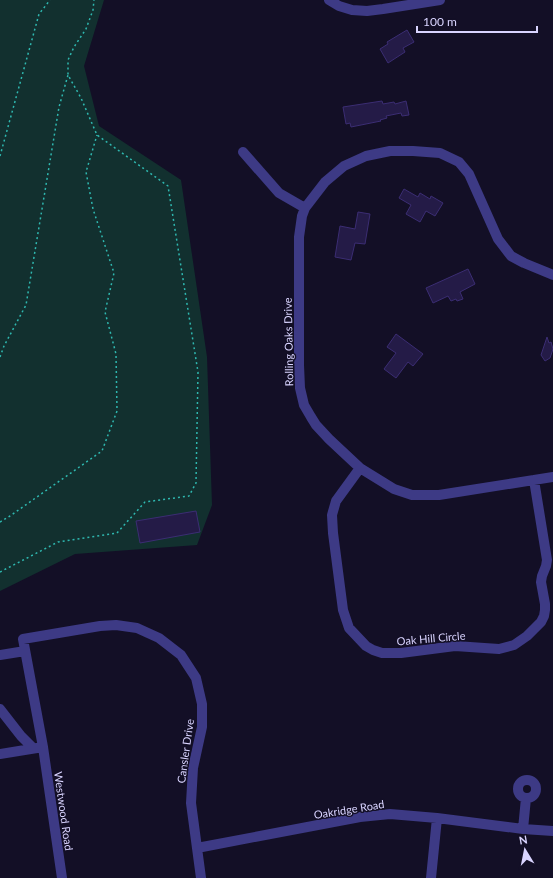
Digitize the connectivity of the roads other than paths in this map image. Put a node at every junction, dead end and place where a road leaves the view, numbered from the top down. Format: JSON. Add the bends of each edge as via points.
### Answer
{"nodes":[{"id":1,"x":329,"y":0,"type":"edge"},
{"id":2,"x":440,"y":0,"type":"edge"},
{"id":3,"x":243,"y":152,"type":"dead end"},
{"id":4,"x":305,"y":208,"type":"junction"},
{"id":5,"x":553,"y":275,"type":"edge"},
{"id":6,"x":360,"y":468,"type":"junction"},
{"id":7,"x":553,"y":477,"type":"edge"},
{"id":8,"x":534,"y":480,"type":"junction"},
{"id":9,"x":23,"y":639,"type":"joint"},
{"id":10,"x":25,"y":651,"type":"junction"},
{"id":11,"x":0,"y":655,"type":"edge"},
{"id":12,"x":0,"y":709,"type":"edge"},
{"id":13,"x":38,"y":748,"type":"junction"},
{"id":14,"x":0,"y":754,"type":"edge"},
{"id":15,"x":526,"y":798,"type":"dead end"},
{"id":16,"x":437,"y":818,"type":"junction"},
{"id":17,"x":523,"y":829,"type":"junction"},
{"id":18,"x":553,"y":831,"type":"edge"},
{"id":19,"x":197,"y":848,"type":"junction"},
{"id":20,"x":62,"y":878,"type":"edge"},
{"id":21,"x":201,"y":878,"type":"edge"},
{"id":22,"x":431,"y":878,"type":"edge"}],
"edges":[{"from":1,"to":2,"type":"street","via":[[352,10],[366,11]]},
{"from":3,"to":4,"type":"street","via":[[279,193]]},
{"from":4,"to":5,"type":"street","name":"Rolling Oaks Drive","via":[[325,182],[344,166],[366,156],[390,151],[440,153],[459,162],[469,174],[498,239],[511,256]]},
{"from":4,"to":6,"type":"street","name":"Rolling Oaks Drive","via":[[299,237],[300,388],[304,405],[316,425]]},
{"from":6,"to":8,"type":"street","name":"Rolling Oaks Drive","via":[[394,489],[412,495],[439,495]]},
{"from":6,"to":8,"type":"street","name":"Oak Hill Circle","via":[[336,500],[332,515],[338,578],[342,610],[349,628],[366,646],[382,653],[455,646],[506,648],[521,641],[541,622],[545,610],[541,582],[547,560]]},
{"from":7,"to":8,"type":"street","name":"Rolling Oaks Drive"},
{"from":9,"to":10,"type":"street","name":"Westwood Road"},
{"from":9,"to":19,"type":"street","name":"Cansler Drive","via":[[116,625],[137,628],[159,638],[181,655],[196,678],[202,704],[202,727],[193,768],[191,803]]},
{"from":10,"to":11,"type":"street"},
{"from":10,"to":13,"type":"street","name":"Westwood Road"},
{"from":12,"to":13,"type":"street","via":[[21,736]]},
{"from":13,"to":14,"type":"street"},
{"from":13,"to":20,"type":"street","name":"Westwood Road"},
{"from":15,"to":17,"type":"street"},
{"from":16,"to":17,"type":"street","name":"Oakridge Road"},
{"from":16,"to":19,"type":"street","name":"Oakridge Road","via":[[390,814],[360,817]]},
{"from":16,"to":22,"type":"street"},
{"from":17,"to":18,"type":"street","name":"Oakridge Road"},
{"from":19,"to":21,"type":"street","name":"Cansler Drive"}]}
